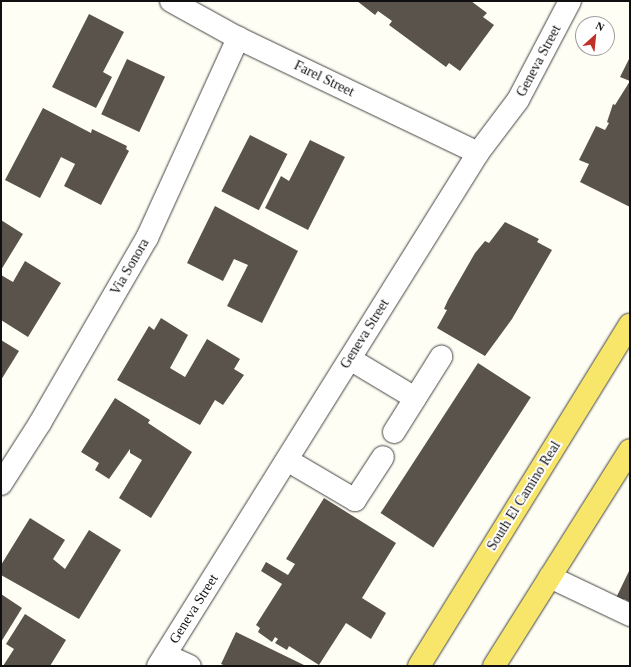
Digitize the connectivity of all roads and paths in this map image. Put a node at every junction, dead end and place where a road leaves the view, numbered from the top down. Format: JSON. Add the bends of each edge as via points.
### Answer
{"nodes":[{"id":1,"x":570,"y":1,"type":"edge"},
{"id":2,"x":183,"y":4,"type":"edge"},
{"id":3,"x":238,"y":38,"type":"junction"},
{"id":4,"x":478,"y":154,"type":"junction"},
{"id":5,"x":630,"y":325,"type":"edge"},
{"id":6,"x":441,"y":356,"type":"dead end"},
{"id":7,"x":350,"y":359,"type":"junction"},
{"id":8,"x":415,"y":398,"type":"junction"},
{"id":9,"x":394,"y":432,"type":"dead end"},
{"id":10,"x":630,"y":450,"type":"edge"},
{"id":11,"x":383,"y":457,"type":"dead end"},
{"id":12,"x":287,"y":460,"type":"junction"},
{"id":13,"x":1,"y":484,"type":"edge"},
{"id":14,"x":550,"y":577,"type":"junction"},
{"id":15,"x":630,"y":615,"type":"edge"},
{"id":16,"x":162,"y":660,"type":"edge"},
{"id":17,"x":190,"y":666,"type":"edge"},
{"id":18,"x":419,"y":666,"type":"edge"},
{"id":19,"x":494,"y":666,"type":"edge"}],
"edges":[{"from":1,"to":4,"type":"street","name":"Geneva Street","via":[[518,100]]},
{"from":2,"to":3,"type":"street","name":"Farel Street"},
{"from":3,"to":4,"type":"street","name":"Farel Street"},
{"from":3,"to":13,"type":"street","name":"Via Sonora","via":[[147,238],[40,423]]},
{"from":4,"to":7,"type":"street","name":"Geneva Street"},
{"from":5,"to":18,"type":"main road","name":"South El Camino Real"},
{"from":6,"to":8,"type":"street"},
{"from":7,"to":8,"type":"street"},
{"from":7,"to":12,"type":"street","name":"Geneva Street"},
{"from":8,"to":9,"type":"street"},
{"from":10,"to":14,"type":"main road"},
{"from":11,"to":12,"type":"street","via":[[355,500]]},
{"from":12,"to":16,"type":"street","name":"Geneva Street"},
{"from":14,"to":15,"type":"street"},
{"from":14,"to":19,"type":"main road"},
{"from":16,"to":17,"type":"street"}]}
